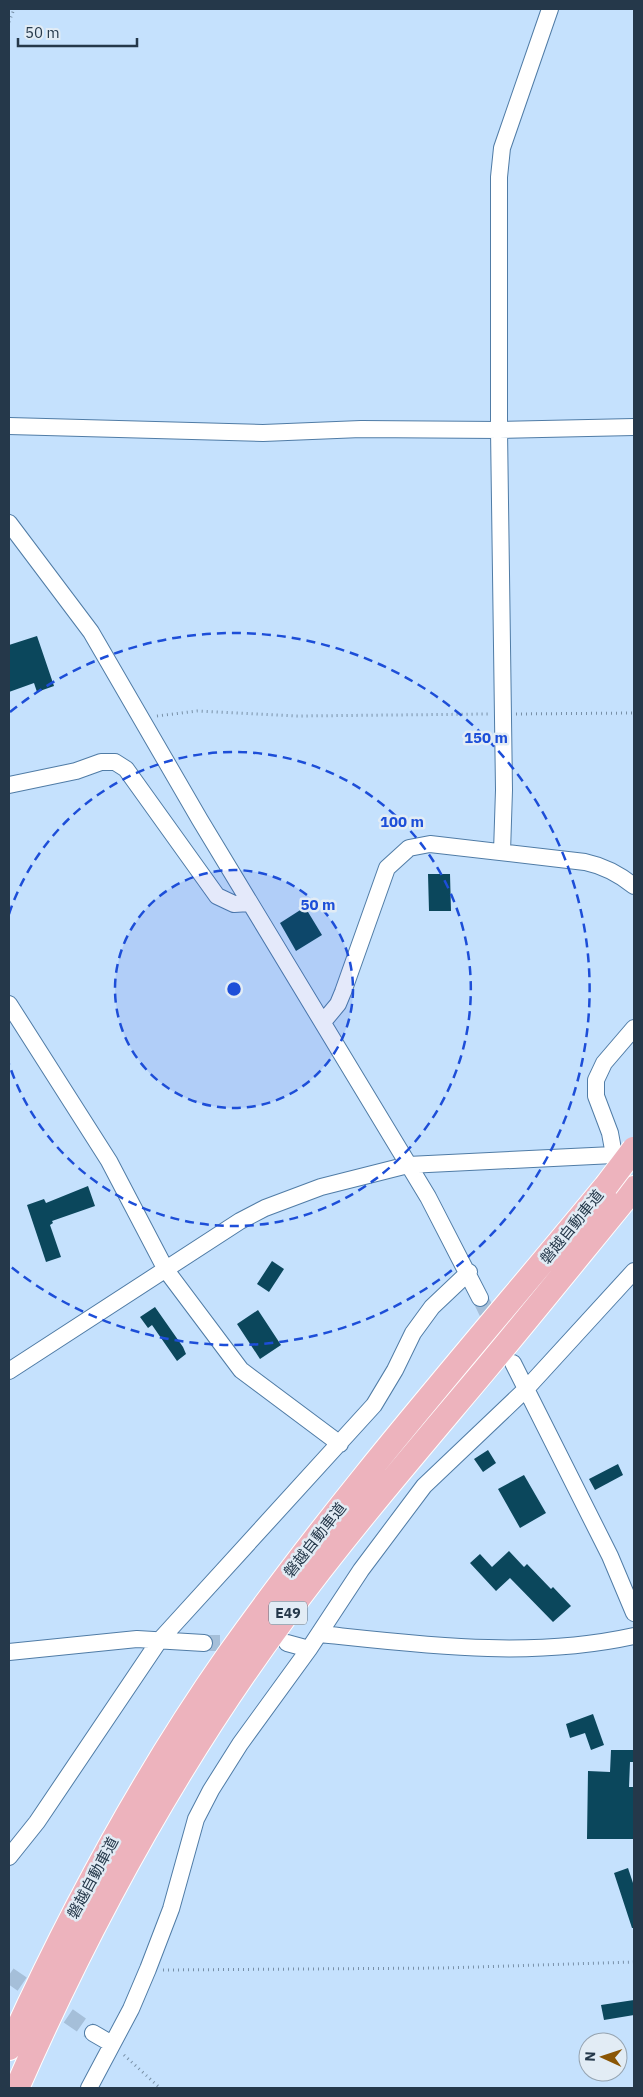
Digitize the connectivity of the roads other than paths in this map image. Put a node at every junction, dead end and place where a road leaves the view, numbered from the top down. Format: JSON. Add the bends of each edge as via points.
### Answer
{"nodes":[{"id":1,"x":550,"y":9,"type":"edge"},
{"id":2,"x":9,"y":426,"type":"edge"},
{"id":3,"x":634,"y":427,"type":"edge"},
{"id":4,"x":499,"y":430,"type":"junction"},
{"id":5,"x":9,"y":523,"type":"edge"},
{"id":6,"x":9,"y":785,"type":"edge"},
{"id":7,"x":502,"y":852,"type":"junction"},
{"id":8,"x":634,"y":886,"type":"edge"},
{"id":9,"x":250,"y":904,"type":"junction"},
{"id":10,"x":9,"y":1004,"type":"edge"},
{"id":11,"x":323,"y":1022,"type":"junction"},
{"id":12,"x":634,"y":1028,"type":"edge"},
{"id":13,"x":624,"y":1152,"type":"edge"},
{"id":14,"x":634,"y":1154,"type":"edge"},
{"id":15,"x":408,"y":1165,"type":"junction"},
{"id":16,"x":634,"y":1188,"type":"edge"},
{"id":17,"x":166,"y":1270,"type":"junction"},
{"id":18,"x":634,"y":1271,"type":"edge"},
{"id":19,"x":468,"y":1272,"type":"junction"},
{"id":20,"x":480,"y":1298,"type":"tunnel mouth"},
{"id":21,"x":513,"y":1363,"type":"tunnel mouth"},
{"id":22,"x":9,"y":1371,"type":"edge"},
{"id":23,"x":526,"y":1389,"type":"junction"},
{"id":24,"x":340,"y":1444,"type":"junction"},
{"id":25,"x":634,"y":1613,"type":"edge"},
{"id":26,"x":320,"y":1634,"type":"junction"},
{"id":27,"x":634,"y":1636,"type":"edge"},
{"id":28,"x":159,"y":1641,"type":"junction"},
{"id":29,"x":204,"y":1643,"type":"tunnel mouth"},
{"id":30,"x":287,"y":1643,"type":"dead end"},
{"id":31,"x":309,"y":1649,"type":"junction"},
{"id":32,"x":9,"y":1652,"type":"edge"},
{"id":33,"x":9,"y":1857,"type":"edge"},
{"id":34,"x":93,"y":2033,"type":"tunnel mouth"},
{"id":35,"x":112,"y":2044,"type":"junction"},
{"id":36,"x":9,"y":2048,"type":"edge"},
{"id":37,"x":17,"y":2088,"type":"edge"},
{"id":38,"x":89,"y":2088,"type":"edge"}],
"edges":[{"from":1,"to":4,"type":"street","via":[[502,148],[499,178]]},
{"from":2,"to":4,"type":"street","via":[[263,432]]},
{"from":3,"to":4,"type":"street"},
{"from":4,"to":7,"type":"street"},
{"from":5,"to":9,"type":"street","via":[[91,632]]},
{"from":6,"to":9,"type":"street","via":[[76,771],[101,762],[115,762],[126,769],[217,896],[234,904]]},
{"from":7,"to":8,"type":"street","via":[[601,865]]},
{"from":7,"to":11,"type":"street","via":[[430,844],[409,848],[396,858],[387,868],[340,998]]},
{"from":9,"to":11,"type":"street"},
{"from":10,"to":17,"type":"street","via":[[109,1161]]},
{"from":11,"to":15,"type":"street"},
{"from":12,"to":13,"type":"street","via":[[604,1063],[596,1080],[596,1096],[610,1133]]},
{"from":13,"to":14,"type":"street"},
{"from":13,"to":15,"type":"street"},
{"from":13,"to":36,"type":"highway","name":"磐越自動車道","number":"E49","bridge":true,"via":[[606,1186],[361,1480],[226,1659],[108,1847],[51,1957]]},
{"from":15,"to":17,"type":"street","via":[[321,1187],[264,1208]]},
{"from":15,"to":19,"type":"street"},
{"from":16,"to":37,"type":"highway","name":"磐越自動車道","number":"E49","via":[[382,1492],[248,1669],[192,1754],[109,1896],[71,1968]]},
{"from":17,"to":22,"type":"street"},
{"from":17,"to":24,"type":"street","via":[[241,1370]]},
{"from":18,"to":23,"type":"street"},
{"from":19,"to":20,"type":"street"},
{"from":19,"to":24,"type":"street","via":[[432,1307],[413,1333],[374,1405]]},
{"from":21,"to":23,"type":"street"},
{"from":23,"to":25,"type":"street","via":[[610,1556]]},
{"from":23,"to":26,"type":"street","via":[[424,1486],[361,1570]]},
{"from":24,"to":28,"type":"street"},
{"from":26,"to":27,"type":"street","via":[[451,1647],[523,1650],[594,1644]]},
{"from":26,"to":31,"type":"street"},
{"from":28,"to":29,"type":"street"},
{"from":28,"to":32,"type":"street","via":[[137,1639]]},
{"from":28,"to":33,"type":"street"},
{"from":30,"to":31,"type":"street"},
{"from":31,"to":35,"type":"street","via":[[240,1744],[196,1820],[171,1909],[131,2009]]},
{"from":34,"to":35,"type":"street"},
{"from":35,"to":38,"type":"street"}]}
